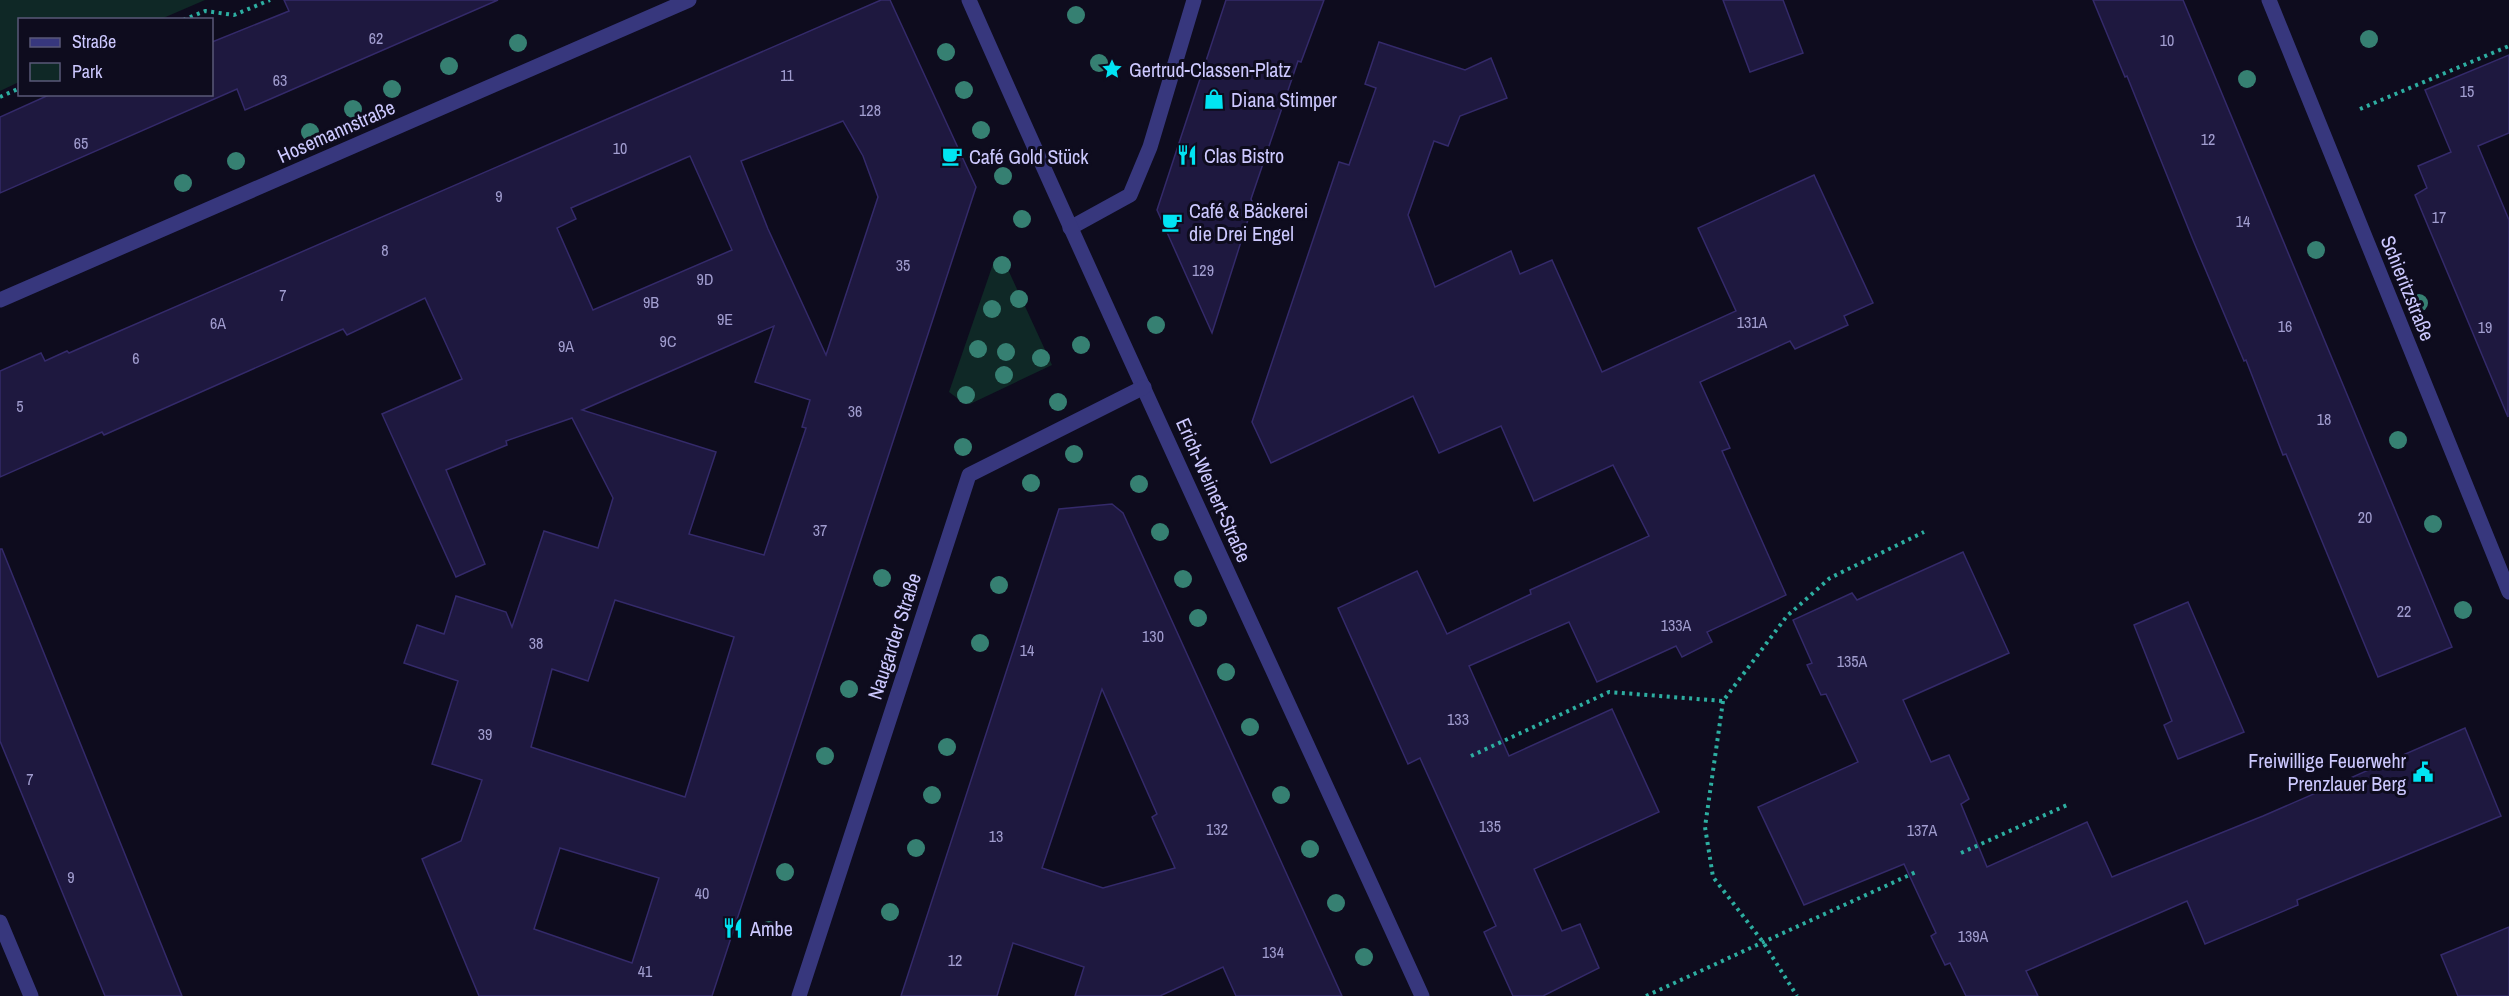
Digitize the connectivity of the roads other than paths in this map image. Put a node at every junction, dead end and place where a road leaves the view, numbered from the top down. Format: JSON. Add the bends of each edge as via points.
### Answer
{"nodes":[{"id":1,"x":689,"y":0,"type":"edge"},
{"id":2,"x":969,"y":0,"type":"edge"},
{"id":3,"x":1194,"y":0,"type":"edge"},
{"id":4,"x":2269,"y":0,"type":"edge"},
{"id":5,"x":1070,"y":228,"type":"junction"},
{"id":6,"x":0,"y":300,"type":"edge"},
{"id":7,"x":1144,"y":387,"type":"junction"},
{"id":8,"x":2509,"y":592,"type":"edge"},
{"id":9,"x":0,"y":922,"type":"edge"},
{"id":10,"x":31,"y":996,"type":"edge"},
{"id":11,"x":799,"y":996,"type":"edge"},
{"id":12,"x":1422,"y":996,"type":"edge"}],
"edges":[{"from":1,"to":6,"type":"street","name":"Hosemannstraße"},
{"from":2,"to":5,"type":"street","name":"Erich-Weinert-Straße"},
{"from":3,"to":5,"type":"street","via":[[1150,147],[1130,195]]},
{"from":4,"to":8,"type":"street","name":"Schieritzstraße"},
{"from":5,"to":7,"type":"street","name":"Erich-Weinert-Straße"},
{"from":7,"to":11,"type":"street","name":"Naugarder Straße","via":[[969,475]]},
{"from":7,"to":12,"type":"street","name":"Erich-Weinert-Straße"},
{"from":9,"to":10,"type":"street"}]}
